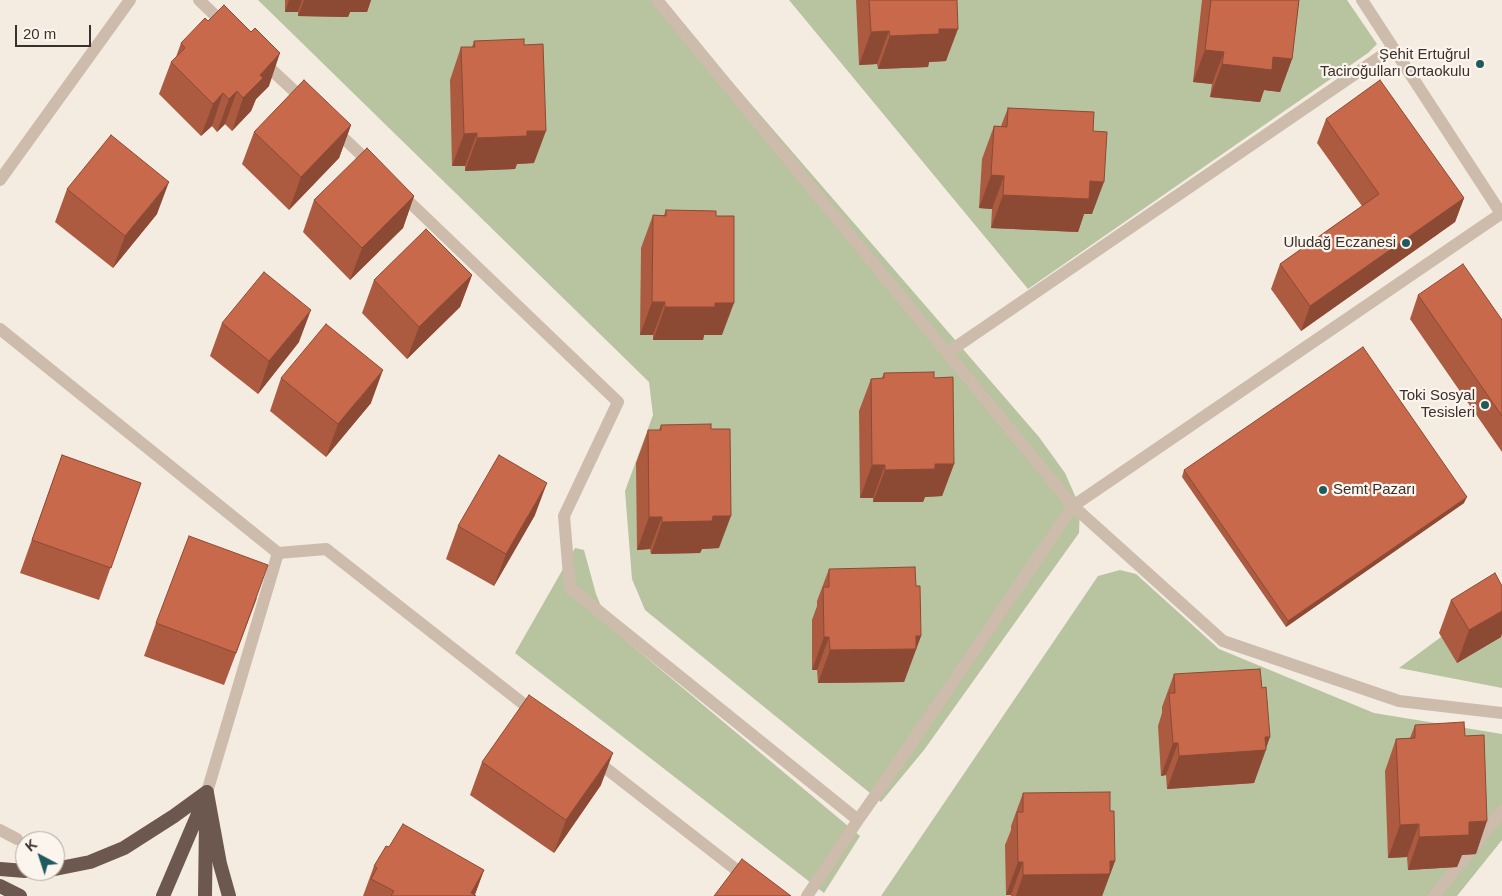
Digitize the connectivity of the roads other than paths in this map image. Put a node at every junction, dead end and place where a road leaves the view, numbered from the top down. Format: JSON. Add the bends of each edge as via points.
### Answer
{"nodes":[{"id":1,"x":130,"y":0,"type":"edge"},
{"id":2,"x":199,"y":0,"type":"edge"},
{"id":3,"x":657,"y":0,"type":"edge"},
{"id":4,"x":1362,"y":0,"type":"edge"},
{"id":5,"x":235,"y":34,"type":"edge"},
{"id":6,"x":249,"y":48,"type":"edge"},
{"id":7,"x":1393,"y":48,"type":"junction"},
{"id":8,"x":313,"y":109,"type":"edge"},
{"id":9,"x":327,"y":122,"type":"edge"},
{"id":10,"x":0,"y":180,"type":"edge"},
{"id":11,"x":1502,"y":214,"type":"edge"},
{"id":12,"x":0,"y":329,"type":"edge"},
{"id":13,"x":947,"y":353,"type":"junction"},
{"id":14,"x":1073,"y":506,"type":"junction"},
{"id":15,"x":278,"y":553,"type":"junction"},
{"id":16,"x":1502,"y":713,"type":"edge"},
{"id":17,"x":544,"y":719,"type":"edge"},
{"id":18,"x":583,"y":750,"type":"edge"},
{"id":19,"x":207,"y":792,"type":"junction"},
{"id":20,"x":1502,"y":811,"type":"edge"},
{"id":21,"x":858,"y":820,"type":"junction"},
{"id":22,"x":0,"y":830,"type":"edge"},
{"id":23,"x":15,"y":838,"type":"edge"},
{"id":24,"x":65,"y":867,"type":"edge"},
{"id":25,"x":0,"y":869,"type":"edge"},
{"id":26,"x":15,"y":870,"type":"edge"},
{"id":27,"x":0,"y":886,"type":"edge"},
{"id":28,"x":20,"y":896,"type":"edge"},
{"id":29,"x":163,"y":896,"type":"edge"},
{"id":30,"x":205,"y":896,"type":"edge"},
{"id":31,"x":229,"y":896,"type":"edge"},
{"id":32,"x":770,"y":896,"type":"edge"},
{"id":33,"x":808,"y":896,"type":"edge"},
{"id":34,"x":1434,"y":896,"type":"edge"}],
"edges":[{"from":1,"to":10,"type":"street"},
{"from":2,"to":5,"type":"street"},
{"from":3,"to":13,"type":"street"},
{"from":4,"to":7,"type":"street"},
{"from":6,"to":8,"type":"street"},
{"from":7,"to":11,"type":"street"},
{"from":7,"to":13,"type":"street"},
{"from":9,"to":21,"type":"street","via":[[618,402],[564,516],[570,588]]},
{"from":11,"to":14,"type":"street"},
{"from":12,"to":15,"type":"street"},
{"from":13,"to":14,"type":"street"},
{"from":14,"to":16,"type":"street","via":[[1223,641],[1400,701]]},
{"from":14,"to":21,"type":"street"},
{"from":15,"to":17,"type":"street","via":[[326,548]]},
{"from":15,"to":19,"type":"street"},
{"from":18,"to":32,"type":"street"},
{"from":19,"to":24,"type":"highway","via":[[124,848],[90,862]]},
{"from":19,"to":29,"type":"highway"},
{"from":19,"to":30,"type":"highway"},
{"from":19,"to":31,"type":"highway"},
{"from":20,"to":34,"type":"street"},
{"from":21,"to":33,"type":"street"},
{"from":22,"to":23,"type":"street"},
{"from":25,"to":26,"type":"highway"},
{"from":27,"to":28,"type":"highway"}]}
